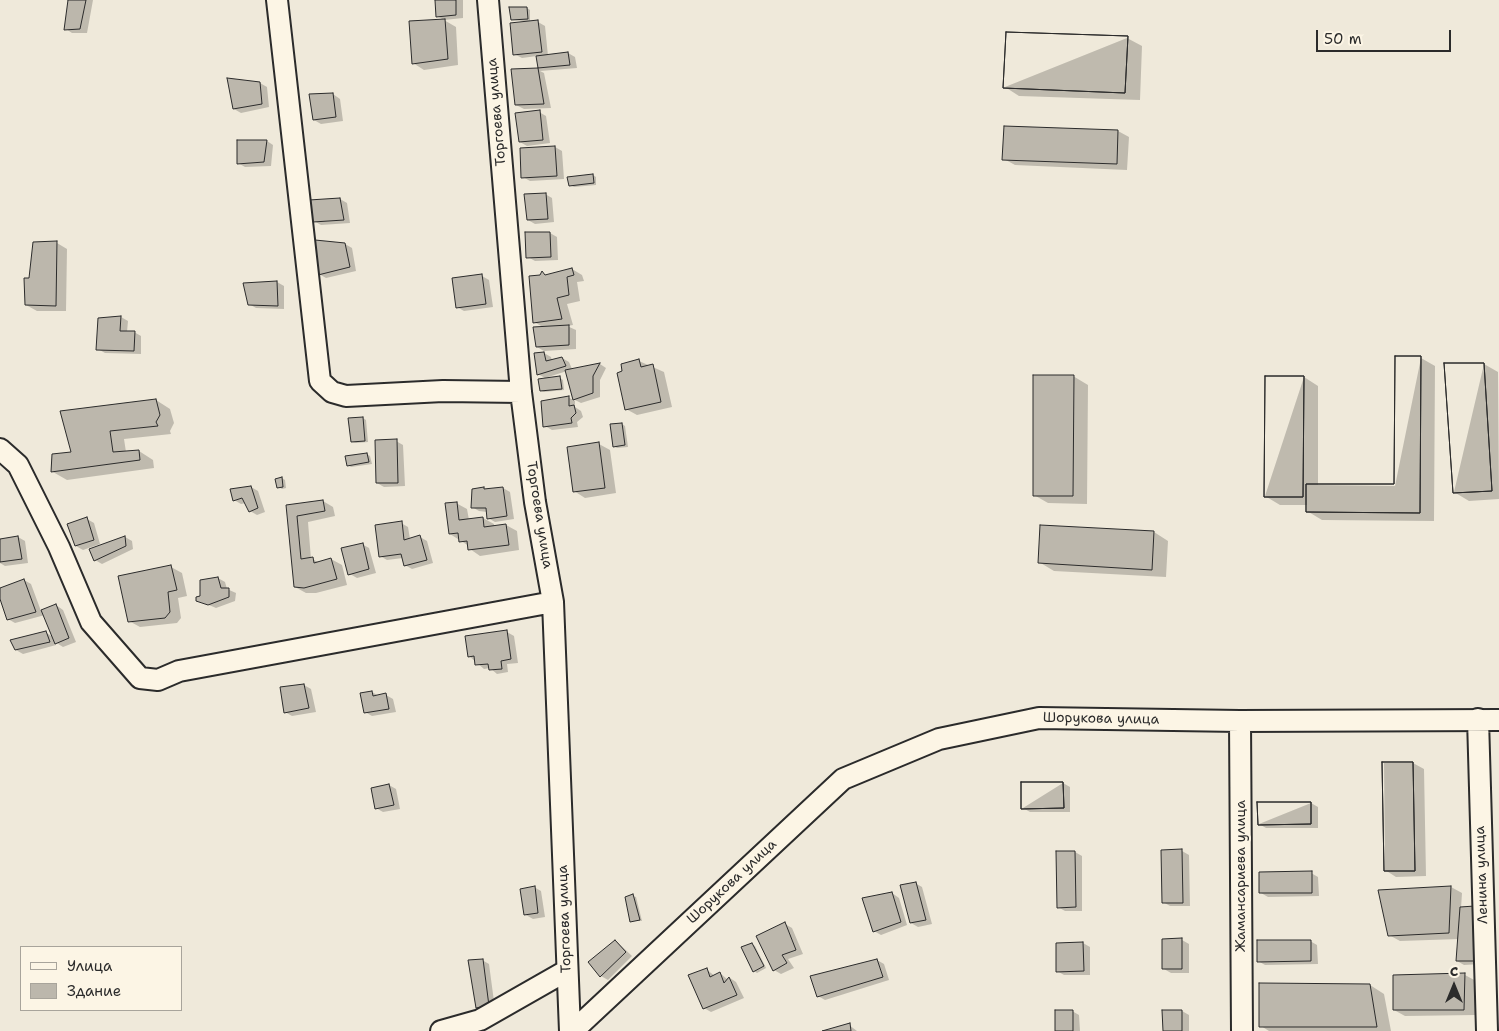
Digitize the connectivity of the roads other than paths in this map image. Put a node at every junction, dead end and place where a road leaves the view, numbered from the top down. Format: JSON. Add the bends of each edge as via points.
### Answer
{"nodes":[{"id":1,"x":277,"y":0,"type":"edge"},
{"id":2,"x":488,"y":0,"type":"edge"},
{"id":3,"x":522,"y":392,"type":"junction"},
{"id":4,"x":0,"y":448,"type":"edge"},
{"id":5,"x":553,"y":602,"type":"junction"},
{"id":6,"x":1478,"y":719,"type":"junction"},
{"id":7,"x":1499,"y":720,"type":"edge"},
{"id":8,"x":1240,"y":721,"type":"junction"},
{"id":9,"x":566,"y":971,"type":"junction"},
{"id":10,"x":441,"y":1031,"type":"edge"},
{"id":11,"x":572,"y":1031,"type":"edge"},
{"id":12,"x":1242,"y":1031,"type":"edge"},
{"id":13,"x":1487,"y":1031,"type":"edge"}],
"edges":[{"from":1,"to":3,"type":"street","via":[[320,381],[332,392],[346,396],[444,391]]},
{"from":2,"to":3,"type":"street","name":"Торгоева улица"},
{"from":3,"to":5,"type":"street","name":"Торгоева улица","via":[[535,502]]},
{"from":4,"to":5,"type":"street","via":[[18,464],[91,622],[140,678],[158,680],[179,671]]},
{"from":5,"to":9,"type":"street","name":"Торгоева улица"},
{"from":6,"to":7,"type":"street","name":"Шорукова улица"},
{"from":6,"to":8,"type":"street","name":"Шорукова улица"},
{"from":6,"to":13,"type":"street","name":"Ленина улица"},
{"from":8,"to":11,"type":"street","name":"Шорукова улица","via":[[1039,718],[939,739],[843,780]]},
{"from":8,"to":12,"type":"street","name":"Жамансариева улица"},
{"from":9,"to":10,"type":"street","via":[[480,1020]]},
{"from":9,"to":11,"type":"street","name":"Торгоева улица"}]}
